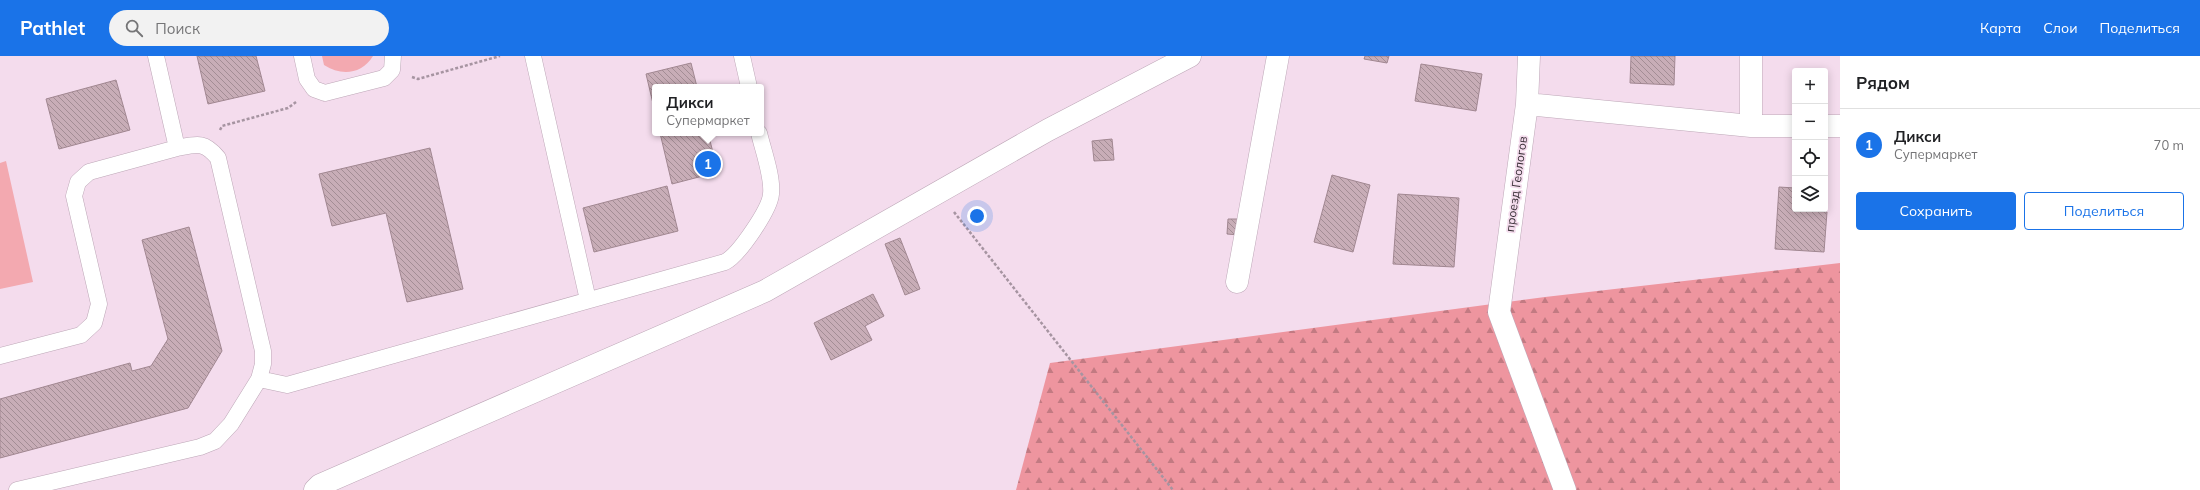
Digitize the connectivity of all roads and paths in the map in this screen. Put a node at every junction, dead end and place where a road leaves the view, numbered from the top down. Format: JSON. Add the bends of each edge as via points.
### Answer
{"nodes":[{"id":1,"x":156,"y":56,"type":"edge"},
{"id":2,"x":302,"y":56,"type":"edge"},
{"id":3,"x":500,"y":56,"type":"edge"},
{"id":4,"x":533,"y":56,"type":"edge"},
{"id":5,"x":742,"y":56,"type":"edge"},
{"id":6,"x":1190,"y":56,"type":"edge"},
{"id":7,"x":1278,"y":56,"type":"edge"},
{"id":8,"x":1529,"y":56,"type":"edge"},
{"id":9,"x":1751,"y":56,"type":"edge"},
{"id":10,"x":393,"y":63,"type":"edge"},
{"id":11,"x":748,"y":84,"type":"edge"},
{"id":12,"x":314,"y":89,"type":"junction"},
{"id":13,"x":1527,"y":104,"type":"junction"},
{"id":14,"x":1751,"y":126,"type":"junction"},
{"id":15,"x":1792,"y":126,"type":"edge"},
{"id":16,"x":1828,"y":126,"type":"edge"},
{"id":17,"x":1840,"y":126,"type":"edge"},
{"id":18,"x":760,"y":136,"type":"edge"},
{"id":19,"x":178,"y":148,"type":"junction"},
{"id":20,"x":210,"y":148,"type":"junction"},
{"id":21,"x":938,"y":193,"type":"junction"},
{"id":22,"x":1237,"y":282,"type":"dead end"},
{"id":23,"x":588,"y":300,"type":"junction"},
{"id":24,"x":0,"y":356,"type":"edge"},
{"id":25,"x":259,"y":379,"type":"junction"},
{"id":26,"x":17,"y":490,"type":"edge"},
{"id":27,"x":315,"y":490,"type":"edge"},
{"id":28,"x":1173,"y":490,"type":"edge"},
{"id":29,"x":1565,"y":490,"type":"edge"}],
"edges":[{"from":1,"to":19,"type":"lane"},
{"from":2,"to":12,"type":"lane","via":[[307,79]]},
{"from":3,"to":10,"type":"path","via":[[418,79]]},
{"from":4,"to":23,"type":"lane"},
{"from":5,"to":11,"type":"lane"},
{"from":6,"to":21,"type":"street","via":[[1048,130]]},
{"from":7,"to":22,"type":"street"},
{"from":8,"to":13,"type":"street","name":"проезд Геологов"},
{"from":9,"to":14,"type":"street"},
{"from":10,"to":12,"type":"lane","via":[[384,78],[324,93]]},
{"from":12,"to":20,"type":"path","via":[[288,108],[222,126]]},
{"from":13,"to":14,"type":"street"},
{"from":13,"to":29,"type":"street","name":"проезд Геологов","via":[[1499,312]]},
{"from":14,"to":15,"type":"street"},
{"from":16,"to":17,"type":"street"},
{"from":18,"to":23,"type":"lane","via":[[772,194],[739,252],[725,262]]},
{"from":19,"to":20,"type":"lane","via":[[197,144]]},
{"from":19,"to":24,"type":"lane","via":[[89,172],[78,182],[74,196],[99,304],[94,323],[82,335]]},
{"from":20,"to":25,"type":"lane","via":[[218,158],[263,351],[264,364]]},
{"from":21,"to":27,"type":"street","via":[[765,291],[320,485]]},
{"from":21,"to":28,"type":"path"},
{"from":23,"to":25,"type":"lane","via":[[287,385]]},
{"from":25,"to":26,"type":"lane","via":[[231,424],[215,441],[200,447]]}]}
